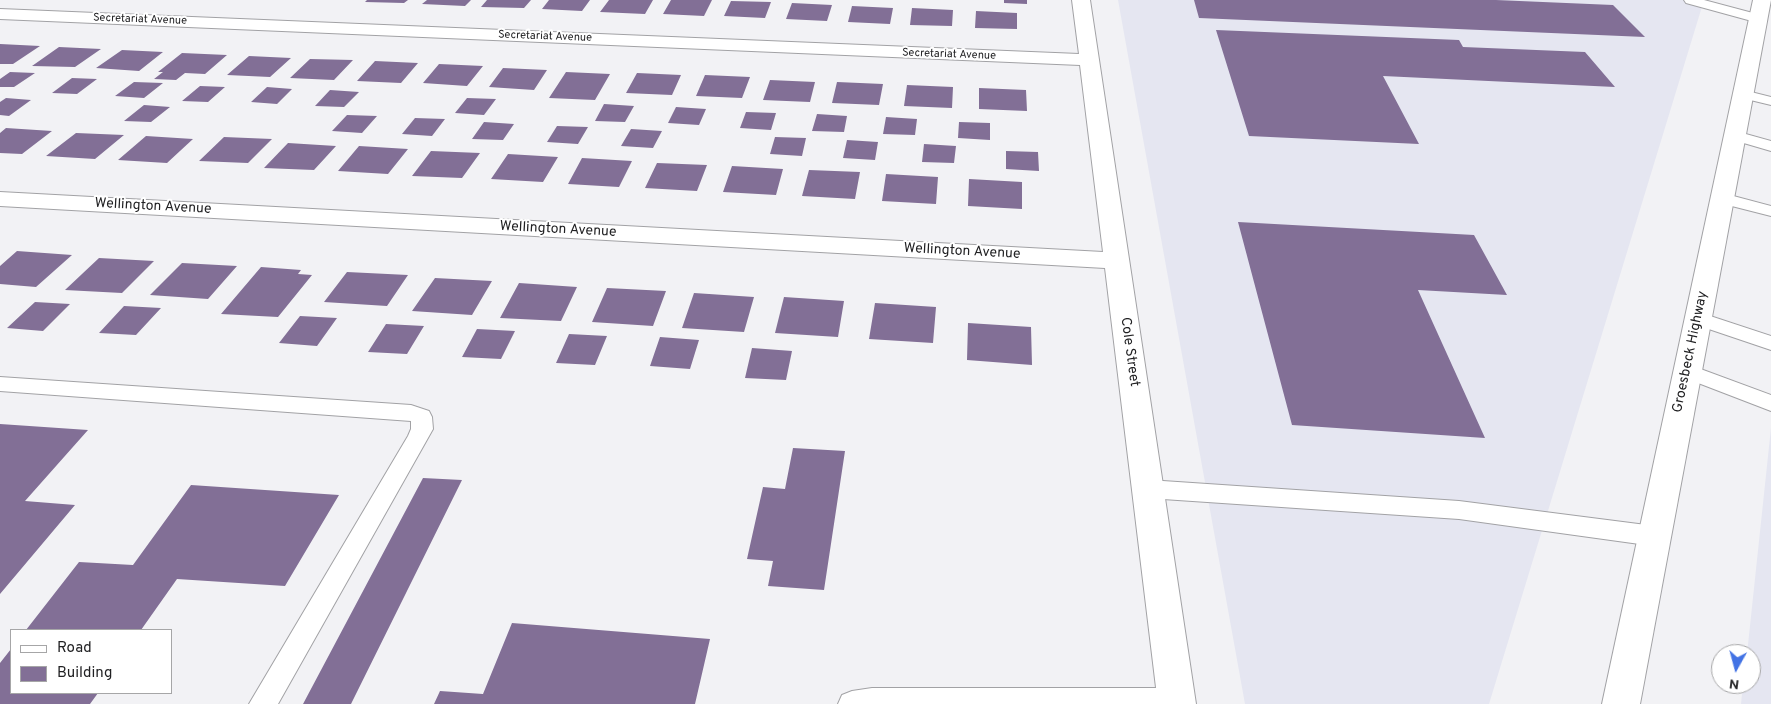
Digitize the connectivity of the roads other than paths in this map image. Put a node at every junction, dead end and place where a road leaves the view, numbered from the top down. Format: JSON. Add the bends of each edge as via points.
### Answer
{"nodes":[{"id":1,"x":1082,"y":0,"type":"edge"},
{"id":2,"x":1690,"y":0,"type":"edge"},
{"id":3,"x":138,"y":3,"type":"dead end"},
{"id":4,"x":0,"y":14,"type":"edge"},
{"id":5,"x":1762,"y":18,"type":"edge"},
{"id":6,"x":116,"y":19,"type":"junction"},
{"id":7,"x":1089,"y":60,"type":"junction"},
{"id":8,"x":1744,"y":94,"type":"junction"},
{"id":9,"x":1771,"y":101,"type":"edge"},
{"id":10,"x":1735,"y":136,"type":"junction"},
{"id":11,"x":1771,"y":146,"type":"edge"},
{"id":12,"x":1722,"y":198,"type":"junction"},
{"id":13,"x":0,"y":199,"type":"edge"},
{"id":14,"x":1771,"y":211,"type":"edge"},
{"id":15,"x":1116,"y":261,"type":"junction"},
{"id":16,"x":1698,"y":318,"type":"junction"},
{"id":17,"x":1771,"y":343,"type":"edge"},
{"id":18,"x":1687,"y":371,"type":"junction"},
{"id":19,"x":0,"y":384,"type":"edge"},
{"id":20,"x":1771,"y":403,"type":"edge"},
{"id":21,"x":1148,"y":489,"type":"junction"},
{"id":22,"x":1654,"y":536,"type":"junction"},
{"id":23,"x":1176,"y":703,"type":"edge"},
{"id":24,"x":263,"y":704,"type":"edge"},
{"id":25,"x":852,"y":704,"type":"edge"},
{"id":26,"x":1621,"y":704,"type":"edge"}],
"edges":[{"from":1,"to":7,"type":"street","name":"Cole Street"},
{"from":2,"to":5,"type":"lane"},
{"from":3,"to":6,"type":"street"},
{"from":4,"to":6,"type":"street","name":"Secretariat Avenue"},
{"from":5,"to":8,"type":"street","name":"Groesbeck Highway"},
{"from":6,"to":7,"type":"street","name":"Secretariat Avenue"},
{"from":7,"to":15,"type":"street","name":"Cole Street"},
{"from":8,"to":9,"type":"lane"},
{"from":8,"to":10,"type":"street","name":"Groesbeck Highway"},
{"from":10,"to":11,"type":"lane"},
{"from":10,"to":12,"type":"street","name":"Groesbeck Highway"},
{"from":12,"to":14,"type":"lane"},
{"from":12,"to":16,"type":"street","name":"Groesbeck Highway"},
{"from":13,"to":15,"type":"street","name":"Wellington Avenue"},
{"from":15,"to":21,"type":"street","name":"Cole Street"},
{"from":16,"to":17,"type":"lane"},
{"from":16,"to":18,"type":"street","name":"Groesbeck Highway"},
{"from":18,"to":20,"type":"lane"},
{"from":18,"to":22,"type":"street","name":"Groesbeck Highway"},
{"from":19,"to":24,"type":"lane","via":[[399,412],[420,417],[422,429],[417,439]]},
{"from":21,"to":22,"type":"lane","via":[[1459,510]]},
{"from":21,"to":23,"type":"street","name":"Cole Street"},
{"from":22,"to":26,"type":"street","name":"Groesbeck Highway"},
{"from":23,"to":25,"type":"lane","via":[[872,701]]}]}
